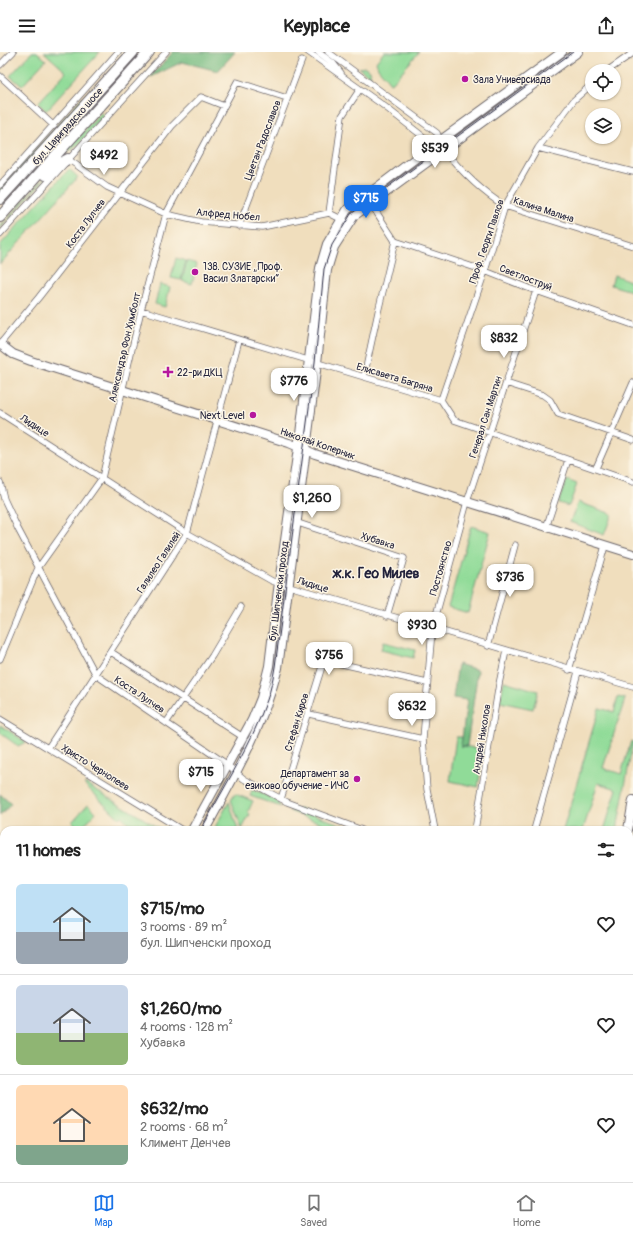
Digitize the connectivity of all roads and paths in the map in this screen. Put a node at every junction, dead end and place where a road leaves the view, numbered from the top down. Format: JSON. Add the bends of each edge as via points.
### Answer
{"nodes":[{"id":1,"x":13,"y":52,"type":"edge"},
{"id":2,"x":118,"y":52,"type":"edge"},
{"id":3,"x":133,"y":52,"type":"edge"},
{"id":4,"x":150,"y":52,"type":"edge"},
{"id":5,"x":166,"y":52,"type":"edge"},
{"id":6,"x":308,"y":52,"type":"edge"},
{"id":7,"x":318,"y":52,"type":"edge"},
{"id":8,"x":328,"y":52,"type":"edge"},
{"id":9,"x":562,"y":52,"type":"edge"},
{"id":10,"x":578,"y":52,"type":"edge"},
{"id":11,"x":633,"y":52,"type":"edge"},
{"id":12,"x":302,"y":60,"type":"dead end"},
{"id":13,"x":333,"y":63,"type":"junction"},
{"id":14,"x":617,"y":64,"type":"edge"},
{"id":15,"x":0,"y":65,"type":"edge"},
{"id":16,"x":352,"y":70,"type":"junction"},
{"id":17,"x":0,"y":76,"type":"edge"},
{"id":18,"x":346,"y":79,"type":"junction"},
{"id":19,"x":360,"y":89,"type":"junction"},
{"id":20,"x":585,"y":90,"type":"edge"},
{"id":21,"x":384,"y":93,"type":"junction"},
{"id":22,"x":287,"y":98,"type":"junction"},
{"id":23,"x":378,"y":102,"type":"junction"},
{"id":24,"x":224,"y":106,"type":"junction"},
{"id":25,"x":54,"y":126,"type":"junction"},
{"id":26,"x":437,"y":142,"type":"junction"},
{"id":27,"x":538,"y":148,"type":"junction"},
{"id":28,"x":444,"y":150,"type":"junction"},
{"id":29,"x":68,"y":159,"type":"junction"},
{"id":30,"x":633,"y":172,"type":"edge"},
{"id":31,"x":0,"y":185,"type":"edge"},
{"id":32,"x":120,"y":193,"type":"junction"},
{"id":33,"x":366,"y":196,"type":"junction"},
{"id":34,"x":0,"y":199,"type":"edge"},
{"id":35,"x":14,"y":201,"type":"junction"},
{"id":36,"x":371,"y":203,"type":"junction"},
{"id":37,"x":505,"y":206,"type":"junction"},
{"id":38,"x":329,"y":213,"type":"junction"},
{"id":39,"x":166,"y":214,"type":"junction"},
{"id":40,"x":0,"y":217,"type":"edge"},
{"id":41,"x":345,"y":221,"type":"junction"},
{"id":42,"x":239,"y":226,"type":"junction"},
{"id":43,"x":0,"y":235,"type":"edge"},
{"id":44,"x":396,"y":241,"type":"junction"},
{"id":45,"x":633,"y":246,"type":"edge"},
{"id":46,"x":485,"y":271,"type":"junction"},
{"id":47,"x":536,"y":291,"type":"junction"},
{"id":48,"x":141,"y":310,"type":"junction"},
{"id":49,"x":633,"y":325,"type":"edge"},
{"id":50,"x":239,"y":340,"type":"junction"},
{"id":51,"x":0,"y":344,"type":"edge"},
{"id":52,"x":308,"y":360,"type":"junction"},
{"id":53,"x":317,"y":363,"type":"junction"},
{"id":54,"x":364,"y":377,"type":"junction"},
{"id":55,"x":506,"y":382,"type":"junction"},
{"id":56,"x":633,"y":383,"type":"edge"},
{"id":57,"x":123,"y":391,"type":"junction"},
{"id":58,"x":441,"y":400,"type":"junction"},
{"id":59,"x":0,"y":413,"type":"edge"},
{"id":60,"x":218,"y":422,"type":"junction"},
{"id":61,"x":611,"y":432,"type":"junction"},
{"id":62,"x":489,"y":433,"type":"junction"},
{"id":63,"x":633,"y":440,"type":"edge"},
{"id":64,"x":302,"y":448,"type":"junction"},
{"id":65,"x":568,"y":460,"type":"junction"},
{"id":66,"x":596,"y":468,"type":"junction"},
{"id":67,"x":102,"y":478,"type":"junction"},
{"id":68,"x":0,"y":482,"type":"edge"},
{"id":69,"x":633,"y":482,"type":"edge"},
{"id":70,"x":4,"y":499,"type":"junction"},
{"id":71,"x":467,"y":502,"type":"junction"},
{"id":72,"x":0,"y":506,"type":"edge"},
{"id":73,"x":288,"y":520,"type":"junction"},
{"id":74,"x":297,"y":523,"type":"junction"},
{"id":75,"x":546,"y":528,"type":"junction"},
{"id":76,"x":187,"y":533,"type":"junction"},
{"id":77,"x":515,"y":545,"type":"dead end"},
{"id":78,"x":605,"y":546,"type":"junction"},
{"id":79,"x":633,"y":554,"type":"edge"},
{"id":80,"x":38,"y":568,"type":"junction"},
{"id":81,"x":279,"y":583,"type":"junction"},
{"id":82,"x":288,"y":586,"type":"junction"},
{"id":83,"x":241,"y":607,"type":"dead end"},
{"id":84,"x":387,"y":616,"type":"junction"},
{"id":85,"x":432,"y":630,"type":"junction"},
{"id":86,"x":488,"y":646,"type":"junction"},
{"id":87,"x":506,"y":651,"type":"junction"},
{"id":88,"x":111,"y":652,"type":"junction"},
{"id":89,"x":0,"y":659,"type":"edge"},
{"id":90,"x":569,"y":670,"type":"junction"},
{"id":91,"x":578,"y":672,"type":"junction"},
{"id":92,"x":96,"y":675,"type":"junction"},
{"id":93,"x":427,"y":683,"type":"junction"},
{"id":94,"x":633,"y":687,"type":"edge"},
{"id":95,"x":183,"y":699,"type":"junction"},
{"id":96,"x":309,"y":714,"type":"junction"},
{"id":97,"x":0,"y":719,"type":"edge"},
{"id":98,"x":166,"y":723,"type":"junction"},
{"id":99,"x":243,"y":737,"type":"junction"},
{"id":100,"x":423,"y":739,"type":"junction"},
{"id":101,"x":48,"y":748,"type":"junction"},
{"id":102,"x":228,"y":766,"type":"junction"},
{"id":103,"x":236,"y":773,"type":"junction"},
{"id":104,"x":281,"y":799,"type":"junction"},
{"id":105,"x":633,"y":800,"type":"edge"},
{"id":106,"x":175,"y":826,"type":"edge"},
{"id":107,"x":194,"y":826,"type":"edge"},
{"id":108,"x":207,"y":826,"type":"edge"},
{"id":109,"x":352,"y":826,"type":"edge"},
{"id":110,"x":434,"y":826,"type":"edge"},
{"id":111,"x":476,"y":826,"type":"edge"},
{"id":112,"x":535,"y":826,"type":"edge"},
{"id":113,"x":629,"y":826,"type":"edge"}],
"edges":[{"from":1,"to":15,"type":"street"},
{"from":2,"to":25,"type":"street","name":"бул. Цариградско шосе"},
{"from":3,"to":34,"type":"highway","name":"бул. Цариградско шосе"},
{"from":4,"to":35,"type":"highway","name":"бул. Цариградско шосе"},
{"from":5,"to":29,"type":"street"},
{"from":6,"to":18,"type":"street"},
{"from":7,"to":13,"type":"street"},
{"from":8,"to":16,"type":"street"},
{"from":9,"to":26,"type":"main road","name":"бул. Шипченски проход"},
{"from":10,"to":28,"type":"main road","name":"бул. Шипченски проход"},
{"from":11,"to":14,"type":"street"},
{"from":12,"to":22,"type":"street","name":"Цветан Радославов"},
{"from":13,"to":16,"type":"street"},
{"from":13,"to":18,"type":"street"},
{"from":16,"to":21,"type":"street"},
{"from":17,"to":25,"type":"street"},
{"from":18,"to":19,"type":"street"},
{"from":19,"to":23,"type":"street"},
{"from":19,"to":38,"type":"street","via":[[342,116]]},
{"from":20,"to":27,"type":"street","name":"Проф. Георги Павлов","via":[[574,100]]},
{"from":21,"to":23,"type":"street"},
{"from":21,"to":26,"type":"street","via":[[437,133]]},
{"from":22,"to":24,"type":"street","name":"Александър Фон Хумболт","via":[[237,82]]},
{"from":22,"to":42,"type":"street","name":"Цветан Радославов"},
{"from":23,"to":26,"type":"street","via":[[429,139]]},
{"from":24,"to":32,"type":"street","name":"Коста Лулчев","via":[[201,97],[172,126]]},
{"from":24,"to":39,"type":"street","name":"Александър Фон Хумболт"},
{"from":25,"to":31,"type":"street","name":"бул. Цариградско шосе"},
{"from":26,"to":28,"type":"street"},
{"from":26,"to":33,"type":"main road","name":"бул. Шипченски проход"},
{"from":27,"to":30,"type":"street"},
{"from":27,"to":37,"type":"street","name":"Проф. Георги Павлов"},
{"from":28,"to":36,"type":"main road","name":"бул. Шипченски проход"},
{"from":28,"to":37,"type":"street","name":"Калина Малина","via":[[464,173]]},
{"from":29,"to":32,"type":"street","name":"Алфред Нобел","via":[[99,182]]},
{"from":29,"to":35,"type":"highway","via":[[52,168],[29,194]]},
{"from":29,"to":43,"type":"street"},
{"from":32,"to":39,"type":"street","name":"Алфред Нобел"},
{"from":32,"to":51,"type":"street","name":"Коста Лулчев"},
{"from":33,"to":36,"type":"street"},
{"from":33,"to":41,"type":"main road","name":"бул. Шипченски проход","via":[[348,210]]},
{"from":35,"to":40,"type":"highway","name":"бул. Цариградско шосе"},
{"from":36,"to":41,"type":"main road","name":"бул. Шипченски проход"},
{"from":36,"to":44,"type":"street"},
{"from":37,"to":45,"type":"street","name":"Калина Малина"},
{"from":37,"to":46,"type":"street","name":"Проф. Георги Павлов"},
{"from":38,"to":41,"type":"street"},
{"from":38,"to":42,"type":"street","name":"Алфред Нобел","via":[[262,227]]},
{"from":39,"to":42,"type":"street","name":"Алфред Нобел","via":[[201,222]]},
{"from":39,"to":48,"type":"street","name":"Александър Фон Хумболт"},
{"from":41,"to":52,"type":"main road","name":"бул. Шипченски проход","via":[[327,244],[320,268]]},
{"from":41,"to":53,"type":"main road","name":"бул. Шипченски проход","via":[[327,270]]},
{"from":44,"to":46,"type":"street","name":"Светлоструй"},
{"from":44,"to":54,"type":"street","via":[[376,317]]},
{"from":46,"to":47,"type":"street","name":"Светлоструй"},
{"from":46,"to":58,"type":"street","name":"Проф. Георги Павлов"},
{"from":47,"to":49,"type":"street","name":"Светлоструй"},
{"from":47,"to":55,"type":"street","name":"Генерал Сан Мартин"},
{"from":48,"to":50,"type":"street","name":"Елисавета Багряна"},
{"from":48,"to":57,"type":"street","name":"Александър Фон Хумболт"},
{"from":50,"to":52,"type":"street","name":"Елисавета Багряна"},
{"from":50,"to":60,"type":"street","name":"Галилео Галилей"},
{"from":51,"to":57,"type":"main road","name":"Николай Коперник","via":[[16,356]]},
{"from":52,"to":53,"type":"street","name":"Елисавета Багряна"},
{"from":52,"to":64,"type":"main road","name":"бул. Шипченски проход"},
{"from":53,"to":54,"type":"street","name":"Елисавета Багряна"},
{"from":53,"to":64,"type":"main road","name":"бул. Шипченски проход"},
{"from":54,"to":58,"type":"street","name":"Елисавета Багряна"},
{"from":55,"to":61,"type":"street","via":[[543,395],[550,400],[558,414]]},
{"from":55,"to":62,"type":"street","name":"Генерал Сан Мартин"},
{"from":56,"to":61,"type":"street"},
{"from":57,"to":60,"type":"main road","name":"Николай Коперник"},
{"from":57,"to":67,"type":"street","name":"Александър Фон Хумболт"},
{"from":58,"to":62,"type":"street","name":"Елисавета Багряна","via":[[454,420]]},
{"from":59,"to":67,"type":"street","name":"Лидице"},
{"from":60,"to":64,"type":"main road","name":"Николай Коперник"},
{"from":60,"to":76,"type":"street","name":"Галилео Галилей"},
{"from":61,"to":63,"type":"street"},
{"from":61,"to":66,"type":"street"},
{"from":62,"to":65,"type":"street","name":"Елисавета Багряна"},
{"from":62,"to":71,"type":"street","name":"Генерал Сан Мартин"},
{"from":64,"to":71,"type":"main road","name":"Николай Коперник"},
{"from":64,"to":73,"type":"main road","name":"бул. Шипченски проход"},
{"from":64,"to":74,"type":"main road","name":"бул. Шипченски проход"},
{"from":65,"to":66,"type":"street","name":"Елисавета Багряна"},
{"from":65,"to":75,"type":"street"},
{"from":66,"to":69,"type":"street","name":"Елисавета Багряна"},
{"from":67,"to":76,"type":"street","name":"Лидице"},
{"from":67,"to":80,"type":"street","name":"Александър Фон Хумболт"},
{"from":68,"to":70,"type":"street","name":"Коста Лулчев"},
{"from":70,"to":72,"type":"street"},
{"from":70,"to":80,"type":"street","name":"Коста Лулчев"},
{"from":71,"to":75,"type":"main road","name":"Николай Коперник"},
{"from":71,"to":85,"type":"street","name":"Постоянство"},
{"from":73,"to":74,"type":"street","name":"Хубавка"},
{"from":73,"to":81,"type":"main road","name":"бул. Шипченски проход"},
{"from":74,"to":82,"type":"main road","name":"бул. Шипченски проход"},
{"from":74,"to":84,"type":"street","name":"Хубавка","via":[[404,558]]},
{"from":75,"to":78,"type":"main road","name":"Николай Коперник"},
{"from":76,"to":81,"type":"street","name":"Лидице","via":[[249,570]]},
{"from":76,"to":88,"type":"street","name":"Галилео Галилей"},
{"from":77,"to":86,"type":"street"},
{"from":78,"to":79,"type":"main road","name":"Николай Коперник"},
{"from":78,"to":90,"type":"street"},
{"from":80,"to":89,"type":"street","name":"Александър Фон Хумболт"},
{"from":80,"to":92,"type":"street","name":"Коста Лулчев"},
{"from":81,"to":82,"type":"street","name":"Лидице"},
{"from":81,"to":99,"type":"main road","name":"бул. Шипченски проход","via":[[269,666],[261,698]]},
{"from":82,"to":84,"type":"street","name":"Лидице"},
{"from":82,"to":103,"type":"main road","name":"бул. Шипченски проход","via":[[278,668],[270,700]]},
{"from":83,"to":95,"type":"street"},
{"from":84,"to":85,"type":"street","name":"Лидице"},
{"from":85,"to":86,"type":"street","name":"Лидице"},
{"from":85,"to":93,"type":"street","name":"Постоянство"},
{"from":86,"to":87,"type":"street","name":"Лидице"},
{"from":87,"to":90,"type":"street","name":"Лидице"},
{"from":87,"to":111,"type":"street","name":"Андрей Николов"},
{"from":88,"to":92,"type":"street","name":"Галилео Галилей"},
{"from":88,"to":95,"type":"street"},
{"from":90,"to":91,"type":"street","name":"Лидице"},
{"from":91,"to":94,"type":"street","name":"Лидице"},
{"from":91,"to":112,"type":"street"},
{"from":92,"to":98,"type":"street","name":"Коста Лулчев"},
{"from":92,"to":101,"type":"street","name":"Галилео Галилей"},
{"from":93,"to":96,"type":"street","name":"Стефан Киров","via":[[324,660]]},
{"from":93,"to":100,"type":"street","name":"Постоянство"},
{"from":95,"to":98,"type":"street"},
{"from":95,"to":99,"type":"street"},
{"from":96,"to":100,"type":"street"},
{"from":96,"to":104,"type":"street","name":"Стефан Киров"},
{"from":97,"to":101,"type":"street","name":"Христо Чернопеев"},
{"from":98,"to":102,"type":"street","name":"Коста Лулчев"},
{"from":99,"to":102,"type":"main road","name":"бул. Шипченски проход"},
{"from":100,"to":110,"type":"street","name":"Постоянство"},
{"from":101,"to":106,"type":"street","name":"Христо Чернопеев"},
{"from":102,"to":103,"type":"street","name":"Коста Лулчев"},
{"from":102,"to":107,"type":"main road","name":"бул. Шипченски проход"},
{"from":103,"to":104,"type":"street","name":"Коста Лулчев"},
{"from":103,"to":108,"type":"main road","name":"бул. Шипченски проход"},
{"from":104,"to":109,"type":"street","name":"Коста Лулчев"},
{"from":105,"to":113,"type":"main road"}]}
